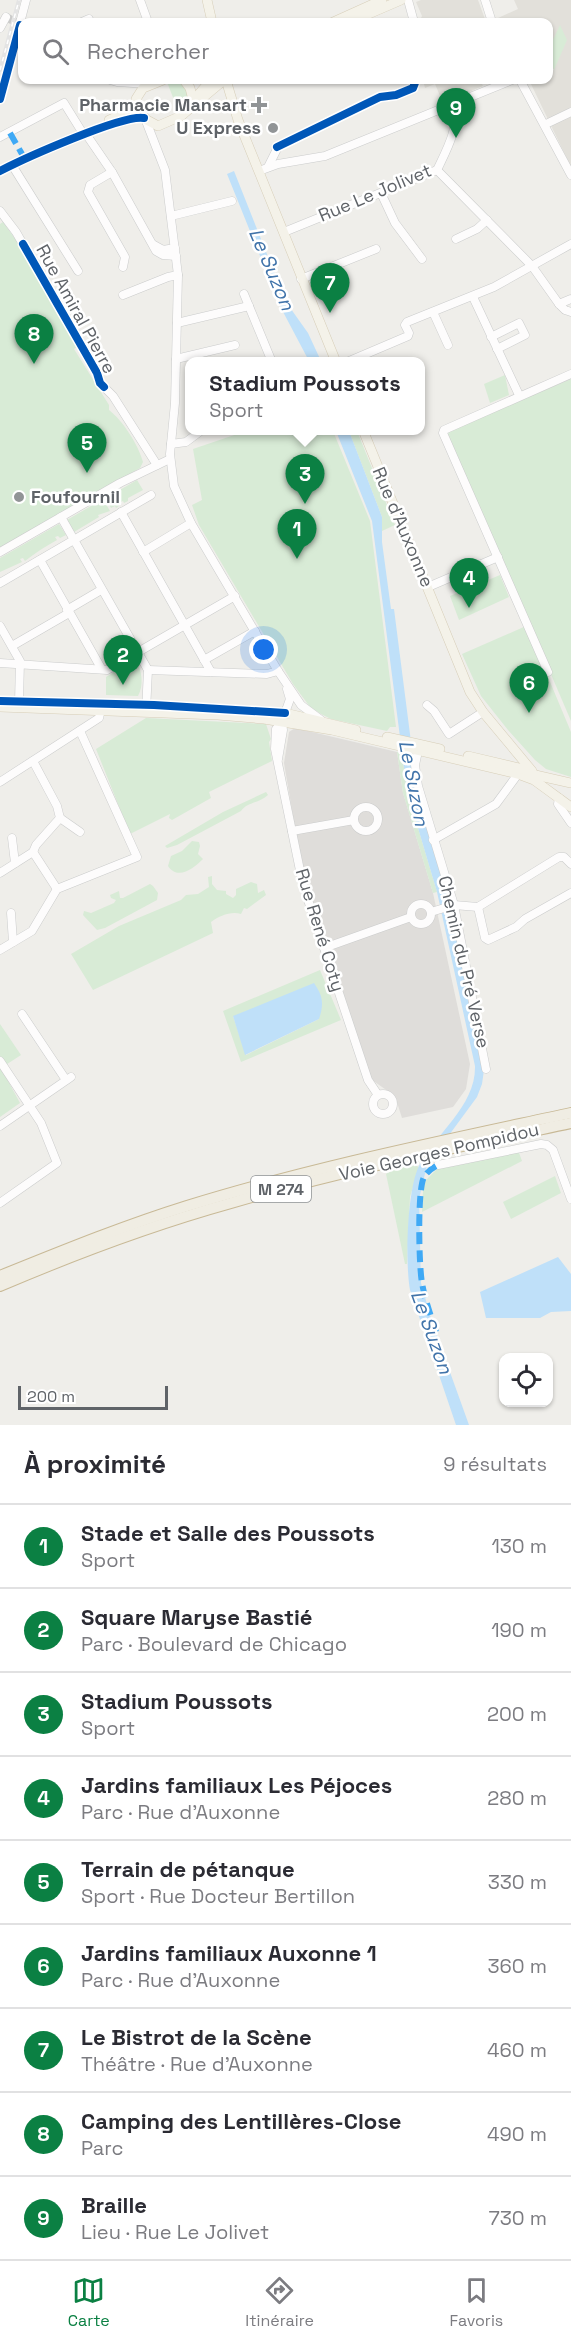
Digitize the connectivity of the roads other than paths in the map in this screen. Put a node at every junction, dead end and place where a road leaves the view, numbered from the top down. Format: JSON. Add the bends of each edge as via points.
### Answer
{"nodes":[{"id":1,"x":26,"y":0,"type":"edge"},
{"id":2,"x":140,"y":0,"type":"edge"},
{"id":3,"x":207,"y":0,"type":"edge"},
{"id":4,"x":382,"y":0,"type":"edge"},
{"id":5,"x":401,"y":0,"type":"edge"},
{"id":6,"x":408,"y":0,"type":"edge"},
{"id":7,"x":485,"y":0,"type":"edge"},
{"id":8,"x":147,"y":18,"type":"edge"},
{"id":9,"x":211,"y":18,"type":"edge"},
{"id":10,"x":342,"y":18,"type":"edge"},
{"id":11,"x":359,"y":18,"type":"edge"},
{"id":12,"x":413,"y":18,"type":"edge"},
{"id":13,"x":491,"y":18,"type":"edge"},
{"id":14,"x":12,"y":20,"type":"edge"},
{"id":15,"x":0,"y":28,"type":"edge"},
{"id":16,"x":126,"y":84,"type":"edge"},
{"id":17,"x":149,"y":84,"type":"edge"},
{"id":18,"x":187,"y":84,"type":"edge"},
{"id":19,"x":207,"y":84,"type":"edge"},
{"id":20,"x":220,"y":84,"type":"edge"},
{"id":21,"x":226,"y":84,"type":"edge"},
{"id":22,"x":414,"y":84,"type":"edge"},
{"id":23,"x":502,"y":84,"type":"edge"},
{"id":24,"x":522,"y":84,"type":"edge"},
{"id":25,"x":206,"y":96,"type":"junction"},
{"id":26,"x":0,"y":99,"type":"edge"},
{"id":27,"x":137,"y":99,"type":"junction"},
{"id":28,"x":231,"y":99,"type":"junction"},
{"id":29,"x":193,"y":100,"type":"junction"},
{"id":30,"x":453,"y":104,"type":"junction"},
{"id":31,"x":571,"y":112,"type":"edge"},
{"id":32,"x":185,"y":113,"type":"junction"},
{"id":33,"x":145,"y":119,"type":"junction"},
{"id":34,"x":546,"y":124,"type":"junction"},
{"id":35,"x":158,"y":126,"type":"junction"},
{"id":36,"x":85,"y":133,"type":"junction"},
{"id":37,"x":0,"y":137,"type":"edge"},
{"id":38,"x":156,"y":141,"type":"junction"},
{"id":39,"x":0,"y":164,"type":"edge"},
{"id":40,"x":12,"y":165,"type":"junction"},
{"id":41,"x":263,"y":169,"type":"junction"},
{"id":42,"x":437,"y":170,"type":"junction"},
{"id":43,"x":0,"y":171,"type":"edge"},
{"id":44,"x":112,"y":172,"type":"junction"},
{"id":45,"x":571,"y":175,"type":"edge"},
{"id":46,"x":381,"y":194,"type":"junction"},
{"id":47,"x":232,"y":201,"type":"dead end"},
{"id":48,"x":0,"y":211,"type":"edge"},
{"id":49,"x":171,"y":216,"type":"junction"},
{"id":50,"x":487,"y":220,"type":"junction"},
{"id":51,"x":284,"y":232,"type":"junction"},
{"id":52,"x":456,"y":239,"type":"dead end"},
{"id":53,"x":571,"y":244,"type":"edge"},
{"id":54,"x":376,"y":249,"type":"dead end"},
{"id":55,"x":176,"y":252,"type":"junction"},
{"id":56,"x":422,"y":259,"type":"dead end"},
{"id":57,"x":532,"y":266,"type":"junction"},
{"id":58,"x":123,"y":267,"type":"dead end"},
{"id":59,"x":78,"y":271,"type":"dead end"},
{"id":60,"x":178,"y":275,"type":"junction"},
{"id":61,"x":302,"y":279,"type":"junction"},
{"id":62,"x":244,"y":294,"type":"dead end"},
{"id":63,"x":123,"y":295,"type":"dead end"},
{"id":64,"x":473,"y":297,"type":"junction"},
{"id":65,"x":571,"y":299,"type":"edge"},
{"id":66,"x":559,"y":304,"type":"junction"},
{"id":67,"x":249,"y":306,"type":"junction"},
{"id":68,"x":433,"y":312,"type":"junction"},
{"id":69,"x":571,"y":312,"type":"edge"},
{"id":70,"x":177,"y":323,"type":"junction"},
{"id":71,"x":491,"y":337,"type":"junction"},
{"id":72,"x":235,"y":345,"type":"dead end"},
{"id":73,"x":448,"y":345,"type":"dead end"},
{"id":74,"x":497,"y":349,"type":"junction"},
{"id":75,"x":270,"y":357,"type":"edge"},
{"id":76,"x":334,"y":357,"type":"edge"},
{"id":77,"x":359,"y":357,"type":"edge"},
{"id":78,"x":176,"y":359,"type":"junction"},
{"id":79,"x":571,"y":374,"type":"edge"},
{"id":80,"x":519,"y":395,"type":"junction"},
{"id":81,"x":195,"y":435,"type":"edge"},
{"id":82,"x":365,"y":435,"type":"edge"},
{"id":83,"x":171,"y":444,"type":"junction"},
{"id":84,"x":170,"y":459,"type":"junction"},
{"id":85,"x":157,"y":465,"type":"junction"},
{"id":86,"x":151,"y":495,"type":"dead end"},
{"id":87,"x":121,"y":513,"type":"junction"},
{"id":88,"x":61,"y":517,"type":"junction"},
{"id":89,"x":191,"y":523,"type":"junction"},
{"id":90,"x":74,"y":540,"type":"junction"},
{"id":91,"x":0,"y":552,"type":"edge"},
{"id":92,"x":144,"y":552,"type":"junction"},
{"id":93,"x":498,"y":557,"type":"junction"},
{"id":94,"x":40,"y":560,"type":"junction"},
{"id":95,"x":0,"y":583,"type":"edge"},
{"id":96,"x":428,"y":587,"type":"junction"},
{"id":97,"x":101,"y":590,"type":"junction"},
{"id":98,"x":235,"y":596,"type":"junction"},
{"id":99,"x":68,"y":611,"type":"junction"},
{"id":100,"x":185,"y":625,"type":"junction"},
{"id":101,"x":0,"y":626,"type":"edge"},
{"id":102,"x":255,"y":631,"type":"junction"},
{"id":103,"x":12,"y":646,"type":"junction"},
{"id":104,"x":137,"y":652,"type":"junction"},
{"id":105,"x":204,"y":660,"type":"junction"},
{"id":106,"x":0,"y":663,"type":"edge"},
{"id":107,"x":20,"y":664,"type":"junction"},
{"id":108,"x":101,"y":668,"type":"junction"},
{"id":109,"x":148,"y":670,"type":"junction"},
{"id":110,"x":278,"y":671,"type":"junction"},
{"id":111,"x":211,"y":672,"type":"junction"},
{"id":112,"x":548,"y":672,"type":"dead end"},
{"id":113,"x":296,"y":698,"type":"junction"},
{"id":114,"x":0,"y":701,"type":"edge"},
{"id":115,"x":19,"y":702,"type":"junction"},
{"id":116,"x":428,"y":705,"type":"dead end"},
{"id":117,"x":0,"y":707,"type":"edge"},
{"id":118,"x":101,"y":707,"type":"junction"},
{"id":119,"x":146,"y":708,"type":"junction"},
{"id":120,"x":483,"y":712,"type":"junction"},
{"id":121,"x":284,"y":717,"type":"junction"},
{"id":122,"x":325,"y":722,"type":"junction"},
{"id":123,"x":80,"y":731,"type":"junction"},
{"id":124,"x":397,"y":742,"type":"junction"},
{"id":125,"x":511,"y":746,"type":"junction"},
{"id":126,"x":415,"y":748,"type":"junction"},
{"id":127,"x":33,"y":761,"type":"junction"},
{"id":128,"x":504,"y":764,"type":"junction"},
{"id":129,"x":494,"y":768,"type":"junction"},
{"id":130,"x":518,"y":774,"type":"junction"},
{"id":131,"x":535,"y":775,"type":"junction"},
{"id":132,"x":0,"y":782,"type":"edge"},
{"id":133,"x":571,"y":783,"type":"edge"},
{"id":134,"x":559,"y":798,"type":"junction"},
{"id":135,"x":571,"y":807,"type":"edge"},
{"id":136,"x":60,"y":818,"type":"junction"},
{"id":137,"x":354,"y":820,"type":"dead end"},
{"id":138,"x":571,"y":823,"type":"edge"},
{"id":139,"x":292,"y":831,"type":"junction"},
{"id":140,"x":80,"y":832,"type":"dead end"},
{"id":141,"x":12,"y":838,"type":"dead end"},
{"id":142,"x":433,"y":840,"type":"junction"},
{"id":143,"x":33,"y":852,"type":"junction"},
{"id":144,"x":15,"y":863,"type":"junction"},
{"id":145,"x":571,"y":864,"type":"edge"},
{"id":146,"x":0,"y":873,"type":"edge"},
{"id":147,"x":57,"y":889,"type":"junction"},
{"id":148,"x":571,"y":893,"type":"edge"},
{"id":149,"x":454,"y":905,"type":"junction"},
{"id":150,"x":478,"y":907,"type":"junction"},
{"id":151,"x":431,"y":912,"type":"junction"},
{"id":152,"x":11,"y":913,"type":"dead end"},
{"id":153,"x":411,"y":917,"type":"junction"},
{"id":154,"x":13,"y":942,"type":"junction"},
{"id":155,"x":324,"y":948,"type":"junction"},
{"id":156,"x":0,"y":950,"type":"edge"},
{"id":157,"x":22,"y":1014,"type":"dead end"},
{"id":158,"x":1,"y":1063,"type":"edge"},
{"id":159,"x":486,"y":1069,"type":"dead end"},
{"id":160,"x":378,"y":1095,"type":"dead end"},
{"id":161,"x":29,"y":1107,"type":"junction"},
{"id":162,"x":571,"y":1113,"type":"edge"},
{"id":163,"x":571,"y":1123,"type":"edge"},
{"id":164,"x":0,"y":1126,"type":"edge"},
{"id":165,"x":438,"y":1165,"type":"dead end"},
{"id":166,"x":571,"y":1199,"type":"edge"},
{"id":167,"x":1,"y":1201,"type":"edge"},
{"id":168,"x":0,"y":1276,"type":"edge"},
{"id":169,"x":0,"y":1286,"type":"edge"}],
"edges":[{"from":1,"to":14,"type":"street"},
{"from":2,"to":8,"type":"street"},
{"from":3,"to":9,"type":"main road"},
{"from":4,"to":10,"type":"main road"},
{"from":5,"to":11,"type":"main road"},
{"from":6,"to":12,"type":"street"},
{"from":7,"to":13,"type":"street"},
{"from":14,"to":15,"type":"street"},
{"from":14,"to":26,"type":"street"},
{"from":16,"to":27,"type":"street","via":[[134,89]]},
{"from":17,"to":27,"type":"main road"},
{"from":18,"to":29,"type":"main road"},
{"from":19,"to":29,"type":"main road"},
{"from":20,"to":25,"type":"main road"},
{"from":21,"to":28,"type":"main road"},
{"from":22,"to":41,"type":"street","via":[[396,96],[380,97],[279,145]]},
{"from":23,"to":30,"type":"street"},
{"from":24,"to":34,"type":"street"},
{"from":25,"to":28,"type":"main road","via":[[217,93]]},
{"from":25,"to":32,"type":"main road"},
{"from":27,"to":33,"type":"main road"},
{"from":27,"to":36,"type":"main road","via":[[129,111]]},
{"from":28,"to":41,"type":"main road"},
{"from":29,"to":32,"type":"main road"},
{"from":30,"to":41,"type":"street","via":[[325,156]]},
{"from":30,"to":42,"type":"street","name":"Rue Le Jolivet","via":[[456,113],[452,130]]},
{"from":31,"to":34,"type":"street"},
{"from":32,"to":35,"type":"main road"},
{"from":33,"to":35,"type":"main road"},
{"from":33,"to":36,"type":"main road","via":[[131,118]]},
{"from":33,"to":38,"type":"street"},
{"from":34,"to":45,"type":"street"},
{"from":35,"to":38,"type":"street"},
{"from":36,"to":37,"type":"street","via":[[64,103]]},
{"from":36,"to":39,"type":"main road"},
{"from":36,"to":40,"type":"main road"},
{"from":36,"to":44,"type":"street"},
{"from":38,"to":49,"type":"street","via":[[165,170]]},
{"from":40,"to":43,"type":"main road"},
{"from":40,"to":59,"type":"street"},
{"from":41,"to":51,"type":"main road"},
{"from":42,"to":46,"type":"street","name":"Rue Le Jolivet"},
{"from":42,"to":50,"type":"street"},
{"from":44,"to":55,"type":"street","via":[[159,254]]},
{"from":44,"to":58,"type":"street","via":[[88,189],[125,257]]},
{"from":46,"to":51,"type":"street","name":"Rue Le Jolivet"},
{"from":46,"to":56,"type":"street","via":[[395,224]]},
{"from":47,"to":49,"type":"street"},
{"from":48,"to":85,"type":"street","name":"Rue Amiral Pierre","via":[[23,244],[104,387]]},
{"from":49,"to":55,"type":"street"},
{"from":50,"to":52,"type":"street"},
{"from":50,"to":57,"type":"street"},
{"from":51,"to":61,"type":"main road"},
{"from":53,"to":57,"type":"street"},
{"from":54,"to":61,"type":"street"},
{"from":55,"to":60,"type":"street"},
{"from":57,"to":64,"type":"street"},
{"from":57,"to":66,"type":"street"},
{"from":60,"to":63,"type":"street"},
{"from":60,"to":70,"type":"street"},
{"from":61,"to":76,"type":"main road"},
{"from":62,"to":67,"type":"street"},
{"from":64,"to":68,"type":"street"},
{"from":64,"to":71,"type":"street"},
{"from":65,"to":66,"type":"street"},
{"from":66,"to":69,"type":"street"},
{"from":67,"to":70,"type":"street"},
{"from":67,"to":75,"type":"street"},
{"from":68,"to":73,"type":"street"},
{"from":68,"to":77,"type":"street","via":[[406,323],[408,336]]},
{"from":70,"to":78,"type":"street"},
{"from":71,"to":74,"type":"street"},
{"from":71,"to":74,"type":"street","via":[[519,323],[525,335]]},
{"from":72,"to":78,"type":"street"},
{"from":74,"to":80,"type":"street"},
{"from":78,"to":83,"type":"street"},
{"from":79,"to":80,"type":"street"},
{"from":80,"to":93,"type":"street","via":[[444,430]]},
{"from":81,"to":83,"type":"street","via":[[184,443]]},
{"from":82,"to":96,"type":"main road","name":"Rue d'Auxonne"},
{"from":83,"to":84,"type":"street"},
{"from":84,"to":85,"type":"street"},
{"from":84,"to":89,"type":"street","via":[[174,486]]},
{"from":85,"to":88,"type":"street"},
{"from":86,"to":87,"type":"street"},
{"from":87,"to":90,"type":"street"},
{"from":87,"to":92,"type":"street"},
{"from":88,"to":90,"type":"street"},
{"from":88,"to":91,"type":"street"},
{"from":89,"to":92,"type":"street"},
{"from":89,"to":98,"type":"street"},
{"from":90,"to":94,"type":"street"},
{"from":90,"to":97,"type":"street"},
{"from":92,"to":100,"type":"street"},
{"from":93,"to":96,"type":"street"},
{"from":93,"to":112,"type":"street"},
{"from":94,"to":95,"type":"street"},
{"from":94,"to":99,"type":"street"},
{"from":96,"to":120,"type":"main road","name":"Rue d'Auxonne","via":[[470,692]]},
{"from":97,"to":99,"type":"street"},
{"from":97,"to":104,"type":"street"},
{"from":98,"to":100,"type":"street"},
{"from":98,"to":102,"type":"street"},
{"from":99,"to":103,"type":"street"},
{"from":99,"to":108,"type":"street"},
{"from":100,"to":104,"type":"street"},
{"from":100,"to":105,"type":"street"},
{"from":101,"to":103,"type":"street"},
{"from":102,"to":105,"type":"street"},
{"from":102,"to":110,"type":"street"},
{"from":103,"to":107,"type":"street"},
{"from":104,"to":108,"type":"street","via":[[107,670]]},
{"from":104,"to":109,"type":"street"},
{"from":105,"to":111,"type":"street"},
{"from":106,"to":107,"type":"street"},
{"from":107,"to":108,"type":"street"},
{"from":107,"to":115,"type":"street"},
{"from":109,"to":111,"type":"street"},
{"from":109,"to":119,"type":"street"},
{"from":110,"to":111,"type":"street"},
{"from":110,"to":113,"type":"street"},
{"from":110,"to":121,"type":"street","name":"Rue René Coty","via":[[290,698]]},
{"from":113,"to":121,"type":"street","via":[[294,709]]},
{"from":113,"to":122,"type":"street"},
{"from":114,"to":115,"type":"main road"},
{"from":115,"to":118,"type":"main road"},
{"from":116,"to":120,"type":"street","via":[[449,734]]},
{"from":117,"to":118,"type":"main road"},
{"from":118,"to":119,"type":"main road"},
{"from":118,"to":123,"type":"street","via":[[100,717]]},
{"from":119,"to":121,"type":"main road"},
{"from":119,"to":121,"type":"main road"},
{"from":120,"to":125,"type":"main road","name":"Rue d'Auxonne"},
{"from":121,"to":122,"type":"main road"},
{"from":121,"to":124,"type":"main road"},
{"from":121,"to":139,"type":"street","name":"Rue René Coty","via":[[278,760]]},
{"from":122,"to":124,"type":"main road"},
{"from":123,"to":127,"type":"street"},
{"from":123,"to":147,"type":"street","via":[[137,857]]},
{"from":124,"to":126,"type":"main road"},
{"from":125,"to":128,"type":"main road","via":[[511,755]]},
{"from":125,"to":131,"type":"main road","name":"Rue d'Auxonne"},
{"from":126,"to":128,"type":"main road"},
{"from":126,"to":129,"type":"main road"},
{"from":126,"to":142,"type":"street","name":"Chemin du Pré Verse","via":[[418,786]]},
{"from":127,"to":132,"type":"street"},
{"from":127,"to":136,"type":"street"},
{"from":128,"to":131,"type":"main road"},
{"from":129,"to":130,"type":"main road"},
{"from":129,"to":131,"type":"main road"},
{"from":130,"to":134,"type":"main road"},
{"from":130,"to":142,"type":"street","via":[[496,804]]},
{"from":131,"to":133,"type":"main road"},
{"from":131,"to":134,"type":"main road","name":"Rue d'Auxonne"},
{"from":134,"to":135,"type":"main road"},
{"from":134,"to":138,"type":"street","via":[[558,804]]},
{"from":136,"to":140,"type":"street"},
{"from":136,"to":143,"type":"street"},
{"from":137,"to":139,"type":"street"},
{"from":139,"to":155,"type":"street","name":"Rue René Coty","via":[[303,885]]},
{"from":141,"to":144,"type":"street"},
{"from":142,"to":149,"type":"street","name":"Chemin du Pré Verse"},
{"from":143,"to":144,"type":"street"},
{"from":143,"to":147,"type":"street"},
{"from":144,"to":146,"type":"street"},
{"from":145,"to":150,"type":"street","via":[[559,857]]},
{"from":147,"to":154,"type":"street","via":[[36,926]]},
{"from":148,"to":150,"type":"street","via":[[489,940],[485,938]]},
{"from":149,"to":150,"type":"street"},
{"from":149,"to":151,"type":"street"},
{"from":149,"to":159,"type":"street","name":"Chemin du Pré Verse"},
{"from":151,"to":153,"type":"street","via":[[422,924]]},
{"from":151,"to":153,"type":"street","via":[[428,906],[418,904],[411,910]]},
{"from":152,"to":154,"type":"street"},
{"from":153,"to":155,"type":"street"},
{"from":154,"to":156,"type":"street"},
{"from":155,"to":160,"type":"street","name":"Rue René Coty","via":[[368,1080]]},
{"from":157,"to":161,"type":"street","via":[[68,1078]]},
{"from":158,"to":161,"type":"street"},
{"from":161,"to":164,"type":"street"},
{"from":161,"to":167,"type":"street","via":[[41,1124],[57,1163]]},
{"from":162,"to":168,"type":"highway","name":"Voie Georges Pompidou","number":"M 274","via":[[236,1192],[104,1234]]},
{"from":163,"to":169,"type":"highway","name":"Voie Georges Pompidou","number":"M 274","via":[[398,1160],[230,1203],[106,1244]]},
{"from":165,"to":166,"type":"street","via":[[547,1145],[553,1150]]}]}
